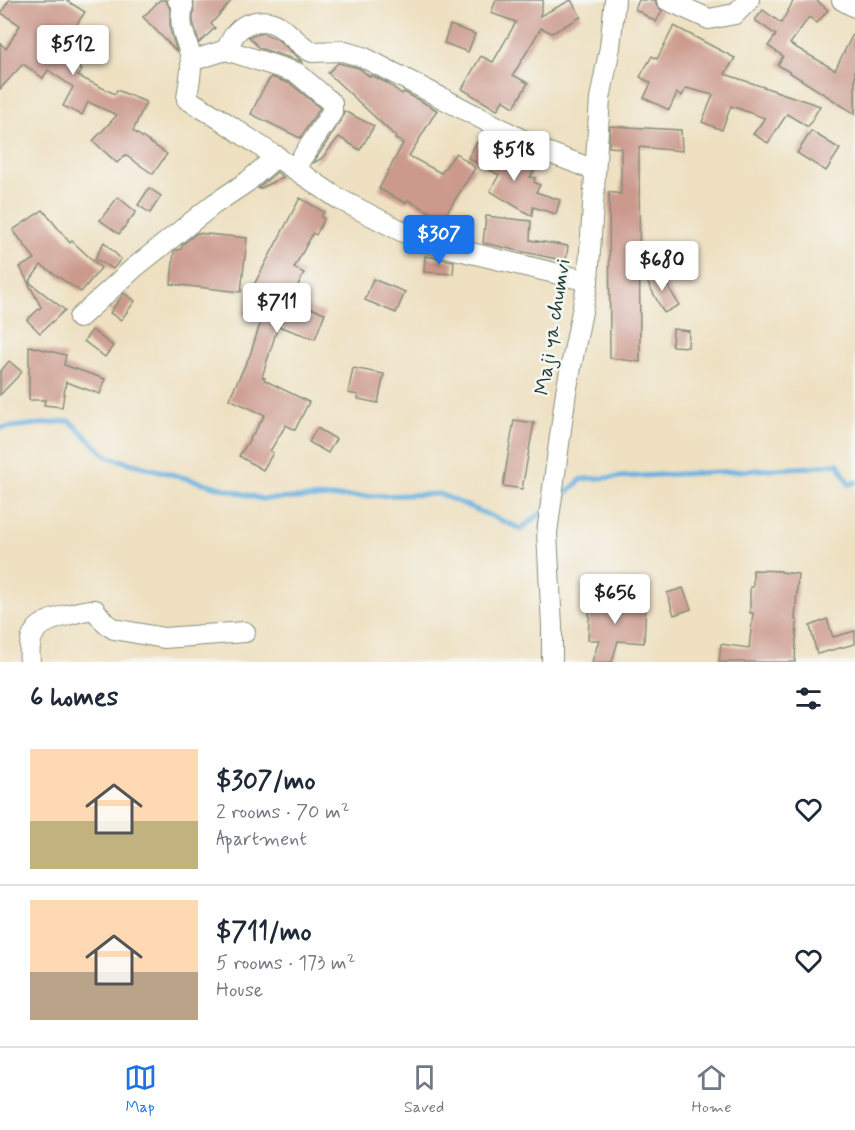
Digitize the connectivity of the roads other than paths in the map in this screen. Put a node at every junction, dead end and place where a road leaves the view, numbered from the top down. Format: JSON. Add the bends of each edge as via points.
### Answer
{"nodes":[{"id":1,"x":178,"y":0,"type":"edge"},
{"id":2,"x":615,"y":0,"type":"edge"},
{"id":3,"x":667,"y":0,"type":"edge"},
{"id":4,"x":749,"y":0,"type":"edge"},
{"id":5,"x":842,"y":0,"type":"edge"},
{"id":6,"x":855,"y":7,"type":"edge"},
{"id":7,"x":226,"y":50,"type":"junction"},
{"id":8,"x":191,"y":61,"type":"junction"},
{"id":9,"x":277,"y":156,"type":"junction"},
{"id":10,"x":294,"y":168,"type":"junction"},
{"id":11,"x":595,"y":170,"type":"junction"},
{"id":12,"x":588,"y":281,"type":"junction"},
{"id":13,"x":79,"y":318,"type":"dead end"},
{"id":14,"x":245,"y":633,"type":"dead end"},
{"id":15,"x":30,"y":662,"type":"edge"},
{"id":16,"x":552,"y":662,"type":"edge"}],
"edges":[{"from":1,"to":8,"type":"street","via":[[183,5],[182,34]]},
{"from":2,"to":11,"type":"street","name":"Maji ya chumvi","via":[[600,99]]},
{"from":3,"to":4,"type":"street","via":[[709,19],[735,14]]},
{"from":5,"to":6,"type":"street"},
{"from":7,"to":8,"type":"street"},
{"from":7,"to":10,"type":"street","via":[[297,74],[332,103],[332,112]]},
{"from":7,"to":11,"type":"street","via":[[242,27],[267,20],[312,52],[342,51],[363,57],[544,151]]},
{"from":8,"to":9,"type":"street","via":[[187,99]]},
{"from":9,"to":10,"type":"street"},
{"from":9,"to":13,"type":"street","via":[[134,268]]},
{"from":10,"to":12,"type":"street","via":[[339,199],[421,241]]},
{"from":11,"to":12,"type":"street","name":"Maji ya chumvi"},
{"from":12,"to":16,"type":"street","name":"Maji ya chumvi","via":[[566,392],[547,533]]},
{"from":14,"to":15,"type":"street","via":[[164,638],[114,629],[95,610],[88,610],[38,626],[30,638]]}]}
